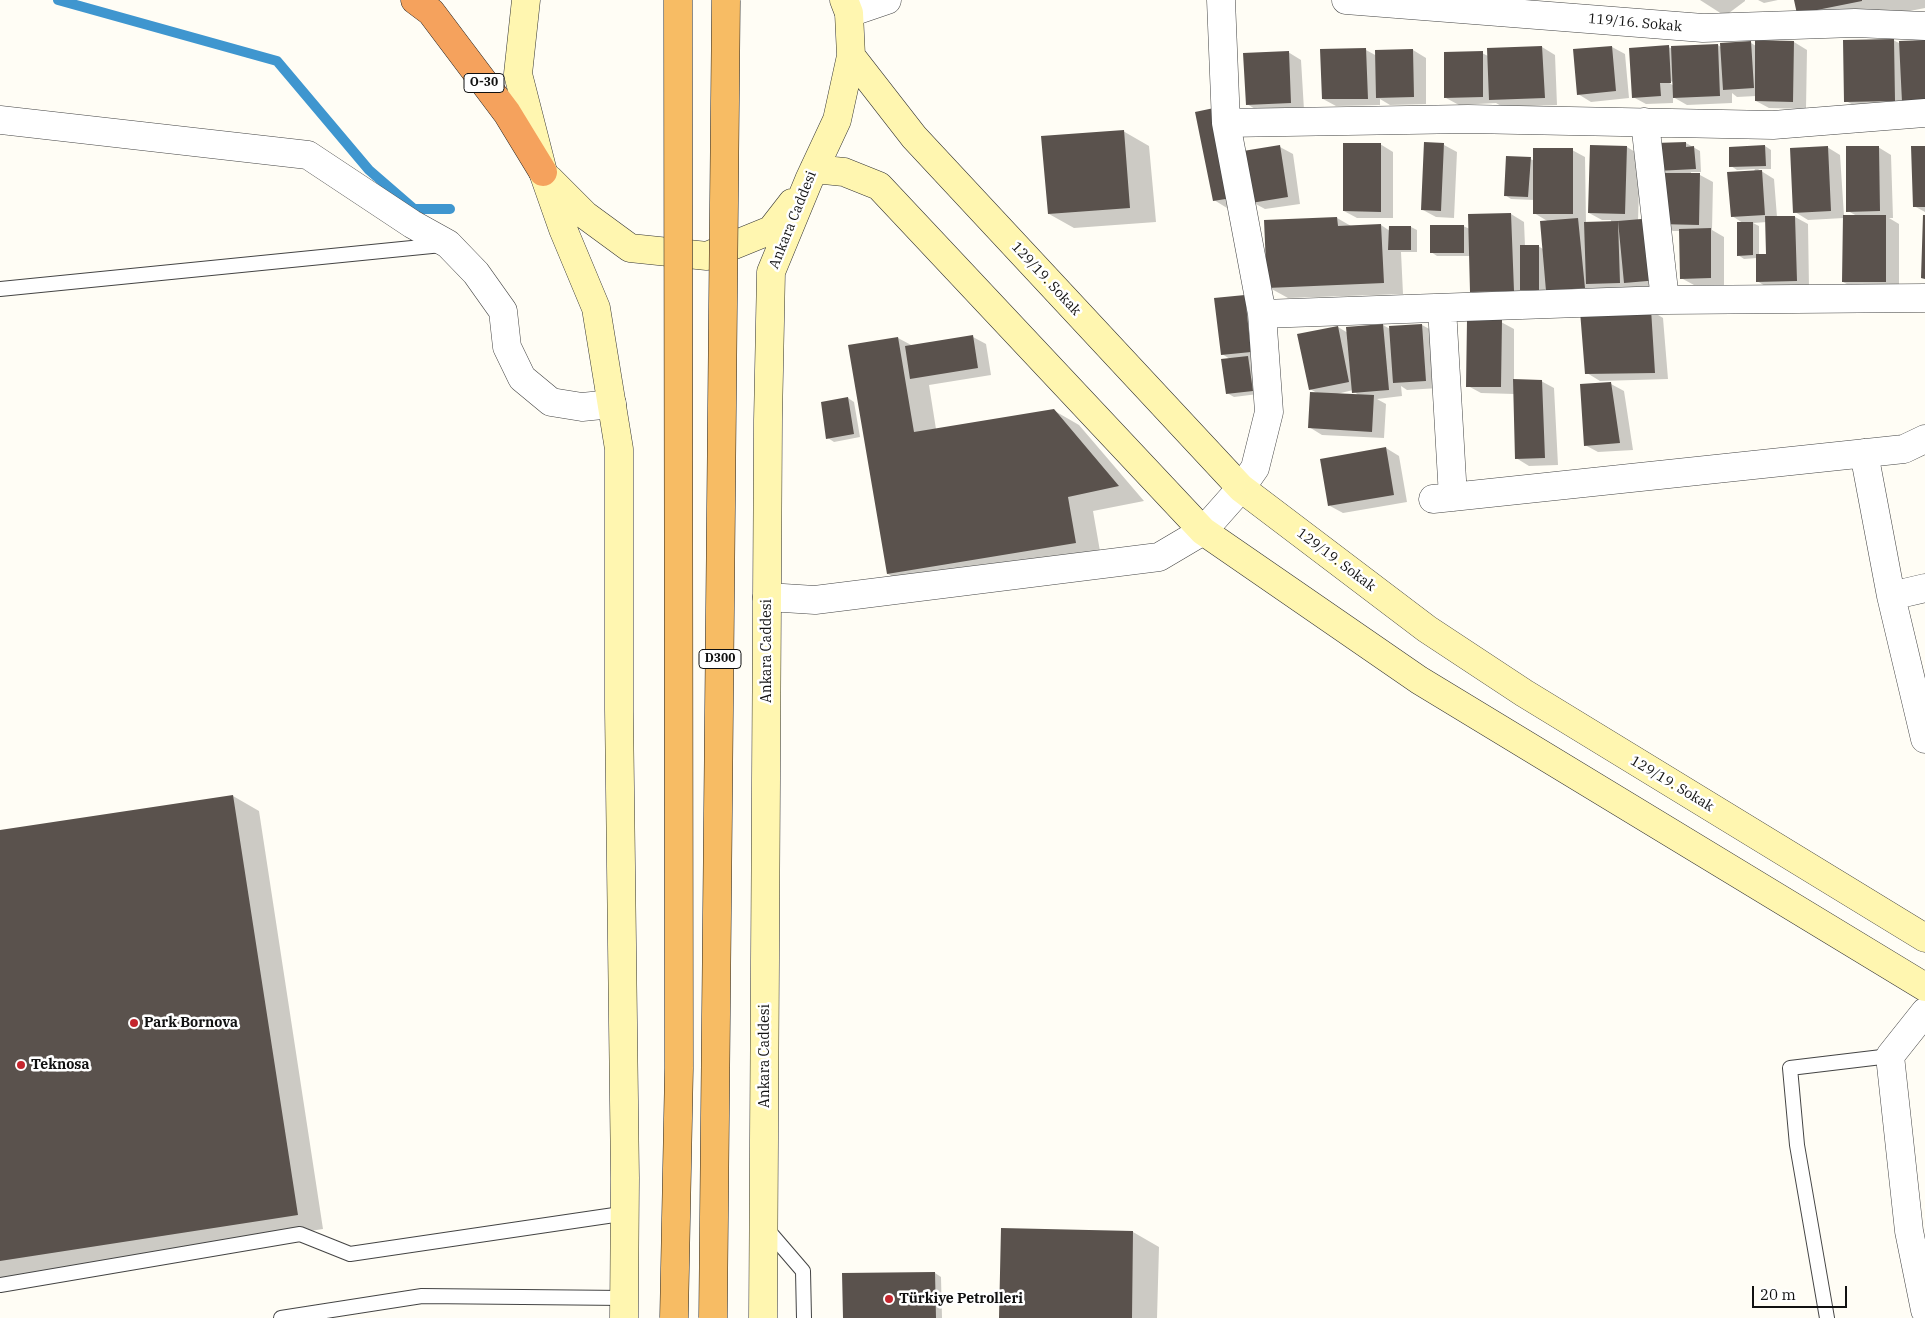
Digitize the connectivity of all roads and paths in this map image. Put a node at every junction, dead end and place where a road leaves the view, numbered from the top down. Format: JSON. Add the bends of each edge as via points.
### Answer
{"nodes":[{"id":1,"x":415,"y":0,"type":"edge"},
{"id":2,"x":526,"y":0,"type":"edge"},
{"id":3,"x":678,"y":0,"type":"edge"},
{"id":4,"x":726,"y":0,"type":"edge"},
{"id":5,"x":887,"y":0,"type":"edge"},
{"id":6,"x":1220,"y":0,"type":"edge"},
{"id":7,"x":1346,"y":0,"type":"edge"},
{"id":8,"x":846,"y":7,"type":"edge"},
{"id":9,"x":1925,"y":26,"type":"edge"},
{"id":10,"x":851,"y":56,"type":"junction"},
{"id":11,"x":1925,"y":113,"type":"edge"},
{"id":12,"x":0,"y":120,"type":"edge"},
{"id":13,"x":1645,"y":122,"type":"junction"},
{"id":14,"x":1226,"y":123,"type":"junction"},
{"id":15,"x":543,"y":172,"type":"junction"},
{"id":16,"x":812,"y":175,"type":"junction"},
{"id":17,"x":448,"y":244,"type":"junction"},
{"id":18,"x":0,"y":290,"type":"edge"},
{"id":19,"x":1925,"y":298,"type":"edge"},
{"id":20,"x":1665,"y":300,"type":"junction"},
{"id":21,"x":1442,"y":308,"type":"junction"},
{"id":22,"x":1262,"y":314,"type":"junction"},
{"id":23,"x":612,"y":404,"type":"junction"},
{"id":24,"x":1925,"y":439,"type":"edge"},
{"id":25,"x":1864,"y":453,"type":"junction"},
{"id":26,"x":1242,"y":488,"type":"junction"},
{"id":27,"x":1203,"y":531,"type":"junction"},
{"id":28,"x":1925,"y":588,"type":"edge"},
{"id":29,"x":767,"y":596,"type":"junction"},
{"id":30,"x":1891,"y":596,"type":"junction"},
{"id":31,"x":1925,"y":739,"type":"edge"},
{"id":32,"x":1925,"y":938,"type":"edge"},
{"id":33,"x":1925,"y":987,"type":"edge"},
{"id":34,"x":1925,"y":1012,"type":"edge"},
{"id":35,"x":1890,"y":1056,"type":"junction"},
{"id":36,"x":625,"y":1178,"type":"junction"},
{"id":37,"x":764,"y":1225,"type":"junction"},
{"id":38,"x":0,"y":1285,"type":"edge"},
{"id":39,"x":624,"y":1308,"type":"edge"},
{"id":40,"x":1925,"y":1310,"type":"edge"},
{"id":41,"x":280,"y":1318,"type":"edge"},
{"id":42,"x":674,"y":1318,"type":"edge"},
{"id":43,"x":713,"y":1318,"type":"edge"},
{"id":44,"x":763,"y":1318,"type":"edge"},
{"id":45,"x":804,"y":1318,"type":"edge"},
{"id":46,"x":1827,"y":1318,"type":"edge"}],
"edges":[{"from":1,"to":15,"type":"highway","number":"O-30","via":[[431,12],[507,113]]},
{"from":2,"to":15,"type":"main road","via":[[518,74]]},
{"from":3,"to":42,"type":"highway","number":"D300","bridge":true,"via":[[679,1068]]},
{"from":4,"to":43,"type":"highway","number":"D300","bridge":true},
{"from":5,"to":8,"type":"street"},
{"from":6,"to":14,"type":"street"},
{"from":7,"to":9,"type":"street","name":"119/16. Sokak","via":[[1703,28],[1855,23]]},
{"from":8,"to":10,"type":"main road","name":"Ankara Caddesi"},
{"from":10,"to":16,"type":"main road","name":"Ankara Caddesi","via":[[837,120]]},
{"from":10,"to":26,"type":"main road","name":"129/19. Sokak","via":[[914,137]]},
{"from":11,"to":13,"type":"street","via":[[1772,125]]},
{"from":12,"to":17,"type":"street","via":[[308,156]]},
{"from":13,"to":14,"type":"street","via":[[1468,119]]},
{"from":13,"to":20,"type":"street"},
{"from":14,"to":22,"type":"street"},
{"from":15,"to":16,"type":"main road","via":[[585,215],[630,248],[707,256],[771,230]]},
{"from":15,"to":23,"type":"main road","via":[[596,308]]},
{"from":16,"to":27,"type":"main road","via":[[844,172],[879,186]]},
{"from":16,"to":29,"type":"main road","name":"Ankara Caddesi","via":[[771,272]]},
{"from":17,"to":18,"type":"lane"},
{"from":17,"to":23,"type":"street","via":[[476,273],[503,311],[507,347],[522,378],[551,402],[582,408]]},
{"from":19,"to":20,"type":"street"},
{"from":20,"to":21,"type":"street"},
{"from":21,"to":22,"type":"street"},
{"from":21,"to":25,"type":"street","via":[[1443,498]]},
{"from":22,"to":26,"type":"street","via":[[1269,412],[1255,468]]},
{"from":23,"to":36,"type":"main road","via":[[619,449]]},
{"from":24,"to":25,"type":"street","via":[[1904,449]]},
{"from":25,"to":30,"type":"street"},
{"from":26,"to":27,"type":"street"},
{"from":26,"to":32,"type":"main road","name":"129/19. Sokak","via":[[1427,629],[1524,693]]},
{"from":27,"to":29,"type":"street","via":[[1159,557],[814,600]]},
{"from":27,"to":33,"type":"main road","via":[[1418,680]]},
{"from":28,"to":30,"type":"street"},
{"from":29,"to":37,"type":"main road","name":"Ankara Caddesi"},
{"from":30,"to":31,"type":"street"},
{"from":34,"to":35,"type":"street"},
{"from":35,"to":40,"type":"street","via":[[1909,1231]]},
{"from":35,"to":46,"type":"lane","via":[[1790,1068],[1797,1145]]},
{"from":36,"to":38,"type":"lane","via":[[621,1214],[350,1254],[300,1234]]},
{"from":36,"to":39,"type":"main road"},
{"from":37,"to":44,"type":"main road","name":"Ankara Caddesi"},
{"from":37,"to":45,"type":"lane","via":[[803,1271]]},
{"from":39,"to":41,"type":"lane","via":[[422,1296]]}]}
